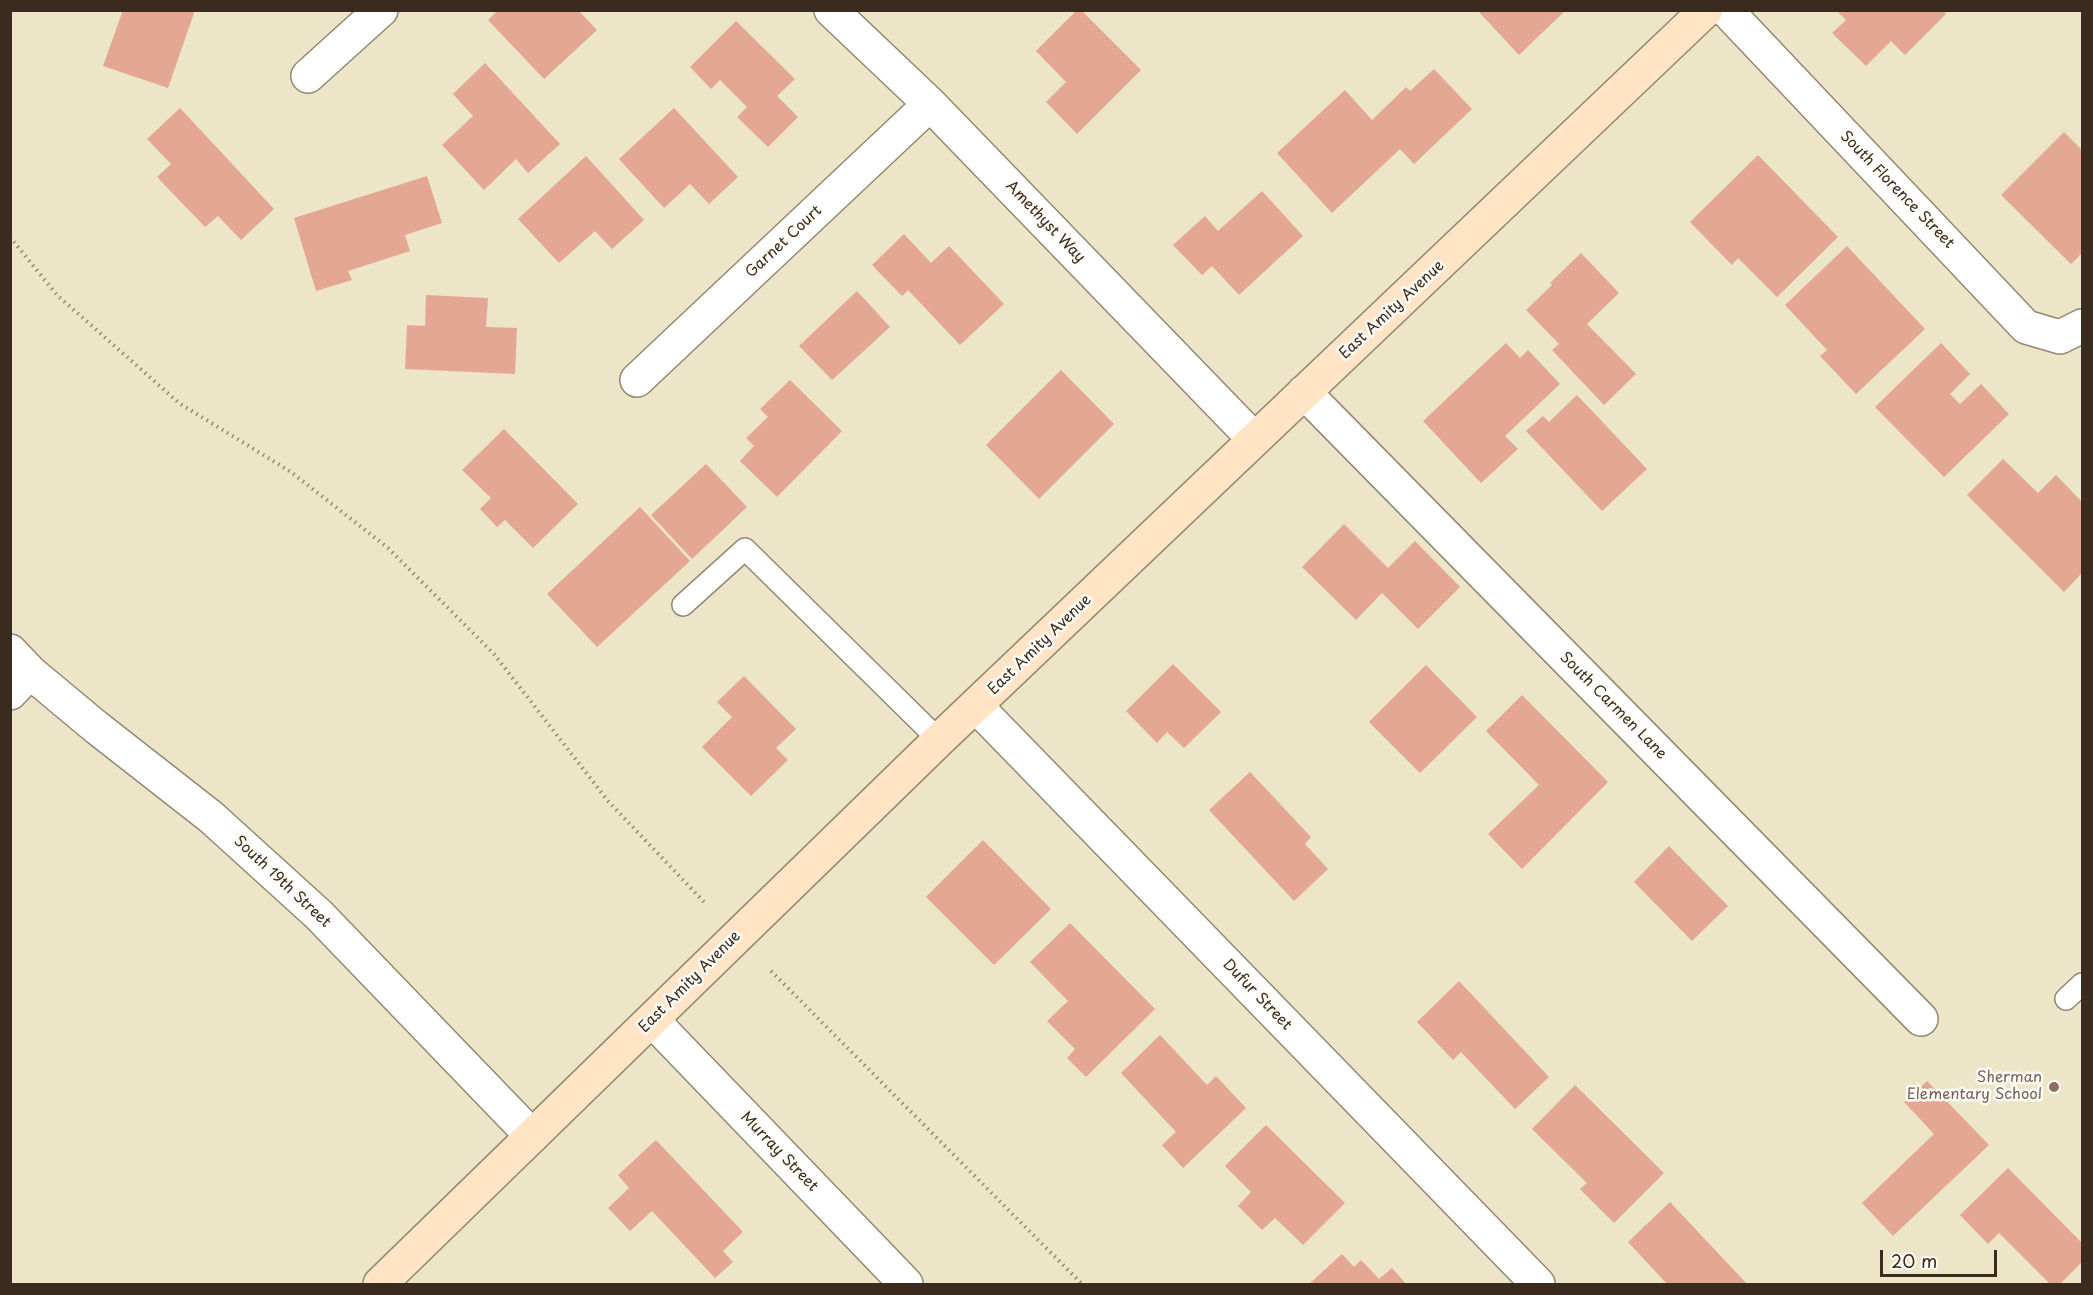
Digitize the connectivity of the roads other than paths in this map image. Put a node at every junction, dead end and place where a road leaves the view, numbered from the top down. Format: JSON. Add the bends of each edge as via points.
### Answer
{"nodes":[{"id":1,"x":381,"y":10,"type":"edge"},
{"id":2,"x":831,"y":10,"type":"edge"},
{"id":3,"x":1706,"y":10,"type":"edge"},
{"id":4,"x":1726,"y":10,"type":"edge"},
{"id":5,"x":308,"y":76,"type":"dead end"},
{"id":6,"x":930,"y":104,"type":"junction"},
{"id":7,"x":2082,"y":326,"type":"edge"},
{"id":8,"x":637,"y":380,"type":"dead end"},
{"id":9,"x":1304,"y":392,"type":"junction"},
{"id":10,"x":1254,"y":439,"type":"junction"},
{"id":11,"x":683,"y":605,"type":"dead end"},
{"id":12,"x":17,"y":672,"type":"edge"},
{"id":13,"x":976,"y":706,"type":"junction"},
{"id":14,"x":939,"y":740,"type":"junction"},
{"id":15,"x":2082,"y":984,"type":"edge"},
{"id":16,"x":2066,"y":999,"type":"dead end"},
{"id":17,"x":1921,"y":1019,"type":"dead end"},
{"id":18,"x":652,"y":1020,"type":"junction"},
{"id":19,"x":532,"y":1136,"type":"junction"},
{"id":20,"x":380,"y":1284,"type":"edge"},
{"id":21,"x":906,"y":1284,"type":"edge"},
{"id":22,"x":1538,"y":1284,"type":"edge"}],
"edges":[{"from":1,"to":5,"type":"street"},
{"from":2,"to":6,"type":"street","name":"Amethyst Way"},
{"from":3,"to":9,"type":"main road","name":"East Amity Avenue"},
{"from":4,"to":7,"type":"street","name":"South Florence Street","via":[[2026,327],[2060,337]]},
{"from":6,"to":8,"type":"street","name":"Garnet Court"},
{"from":6,"to":10,"type":"street","name":"Amethyst Way"},
{"from":9,"to":10,"type":"main road","name":"East Amity Avenue"},
{"from":9,"to":17,"type":"street","name":"South Carmen Lane"},
{"from":10,"to":13,"type":"main road","name":"East Amity Avenue"},
{"from":11,"to":14,"type":"lane","via":[[745,549]]},
{"from":12,"to":19,"type":"street","name":"South 19th Street","via":[[96,727],[212,817],[319,915]]},
{"from":13,"to":14,"type":"main road","name":"East Amity Avenue"},
{"from":13,"to":22,"type":"street","name":"Dufur Street"},
{"from":14,"to":18,"type":"main road","name":"East Amity Avenue"},
{"from":15,"to":16,"type":"lane"},
{"from":18,"to":19,"type":"main road","name":"East Amity Avenue"},
{"from":18,"to":21,"type":"street","name":"Murray Street"},
{"from":19,"to":20,"type":"main road","name":"East Amity Avenue"}]}
